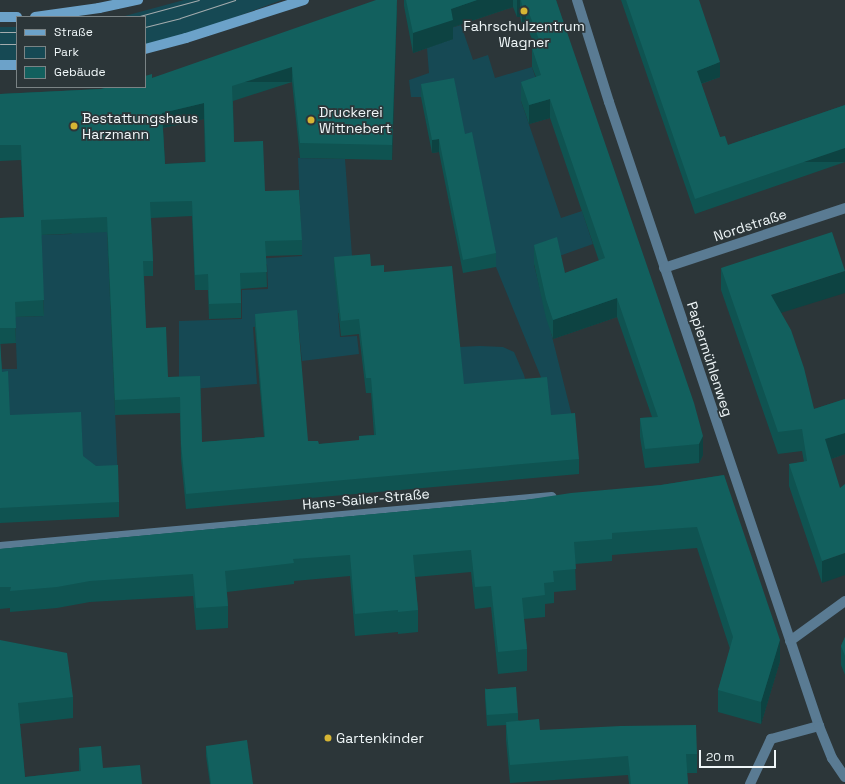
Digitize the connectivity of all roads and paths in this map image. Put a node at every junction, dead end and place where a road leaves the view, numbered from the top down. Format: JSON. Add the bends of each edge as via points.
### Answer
{"nodes":[{"id":1,"x":138,"y":0,"type":"edge"},
{"id":2,"x":304,"y":0,"type":"edge"},
{"id":3,"x":577,"y":0,"type":"edge"},
{"id":4,"x":42,"y":16,"type":"edge"},
{"id":5,"x":0,"y":17,"type":"edge"},
{"id":6,"x":16,"y":17,"type":"edge"},
{"id":7,"x":146,"y":49,"type":"edge"},
{"id":8,"x":0,"y":65,"type":"edge"},
{"id":9,"x":16,"y":65,"type":"edge"},
{"id":10,"x":845,"y":208,"type":"edge"},
{"id":11,"x":664,"y":268,"type":"junction"},
{"id":12,"x":561,"y":496,"type":"edge"},
{"id":13,"x":0,"y":547,"type":"edge"},
{"id":14,"x":845,"y":601,"type":"edge"},
{"id":15,"x":790,"y":641,"type":"junction"},
{"id":16,"x":818,"y":726,"type":"junction"},
{"id":17,"x":845,"y":777,"type":"edge"},
{"id":18,"x":750,"y":784,"type":"edge"}],
"edges":[{"from":1,"to":4,"type":"main road"},
{"from":2,"to":7,"type":"main road"},
{"from":3,"to":11,"type":"street","name":"Papiermühlenweg"},
{"from":5,"to":6,"type":"main road"},
{"from":8,"to":9,"type":"main road"},
{"from":10,"to":11,"type":"street","name":"Nordstraße"},
{"from":11,"to":15,"type":"street","name":"Papiermühlenweg","via":[[731,480]]},
{"from":12,"to":13,"type":"street","name":"Hans-Sailer-Straße"},
{"from":14,"to":15,"type":"street"},
{"from":15,"to":16,"type":"street","name":"Papiermühlenweg"},
{"from":16,"to":17,"type":"street","name":"Papiermühlenweg","via":[[832,758]]},
{"from":16,"to":18,"type":"street","via":[[771,739]]}]}
